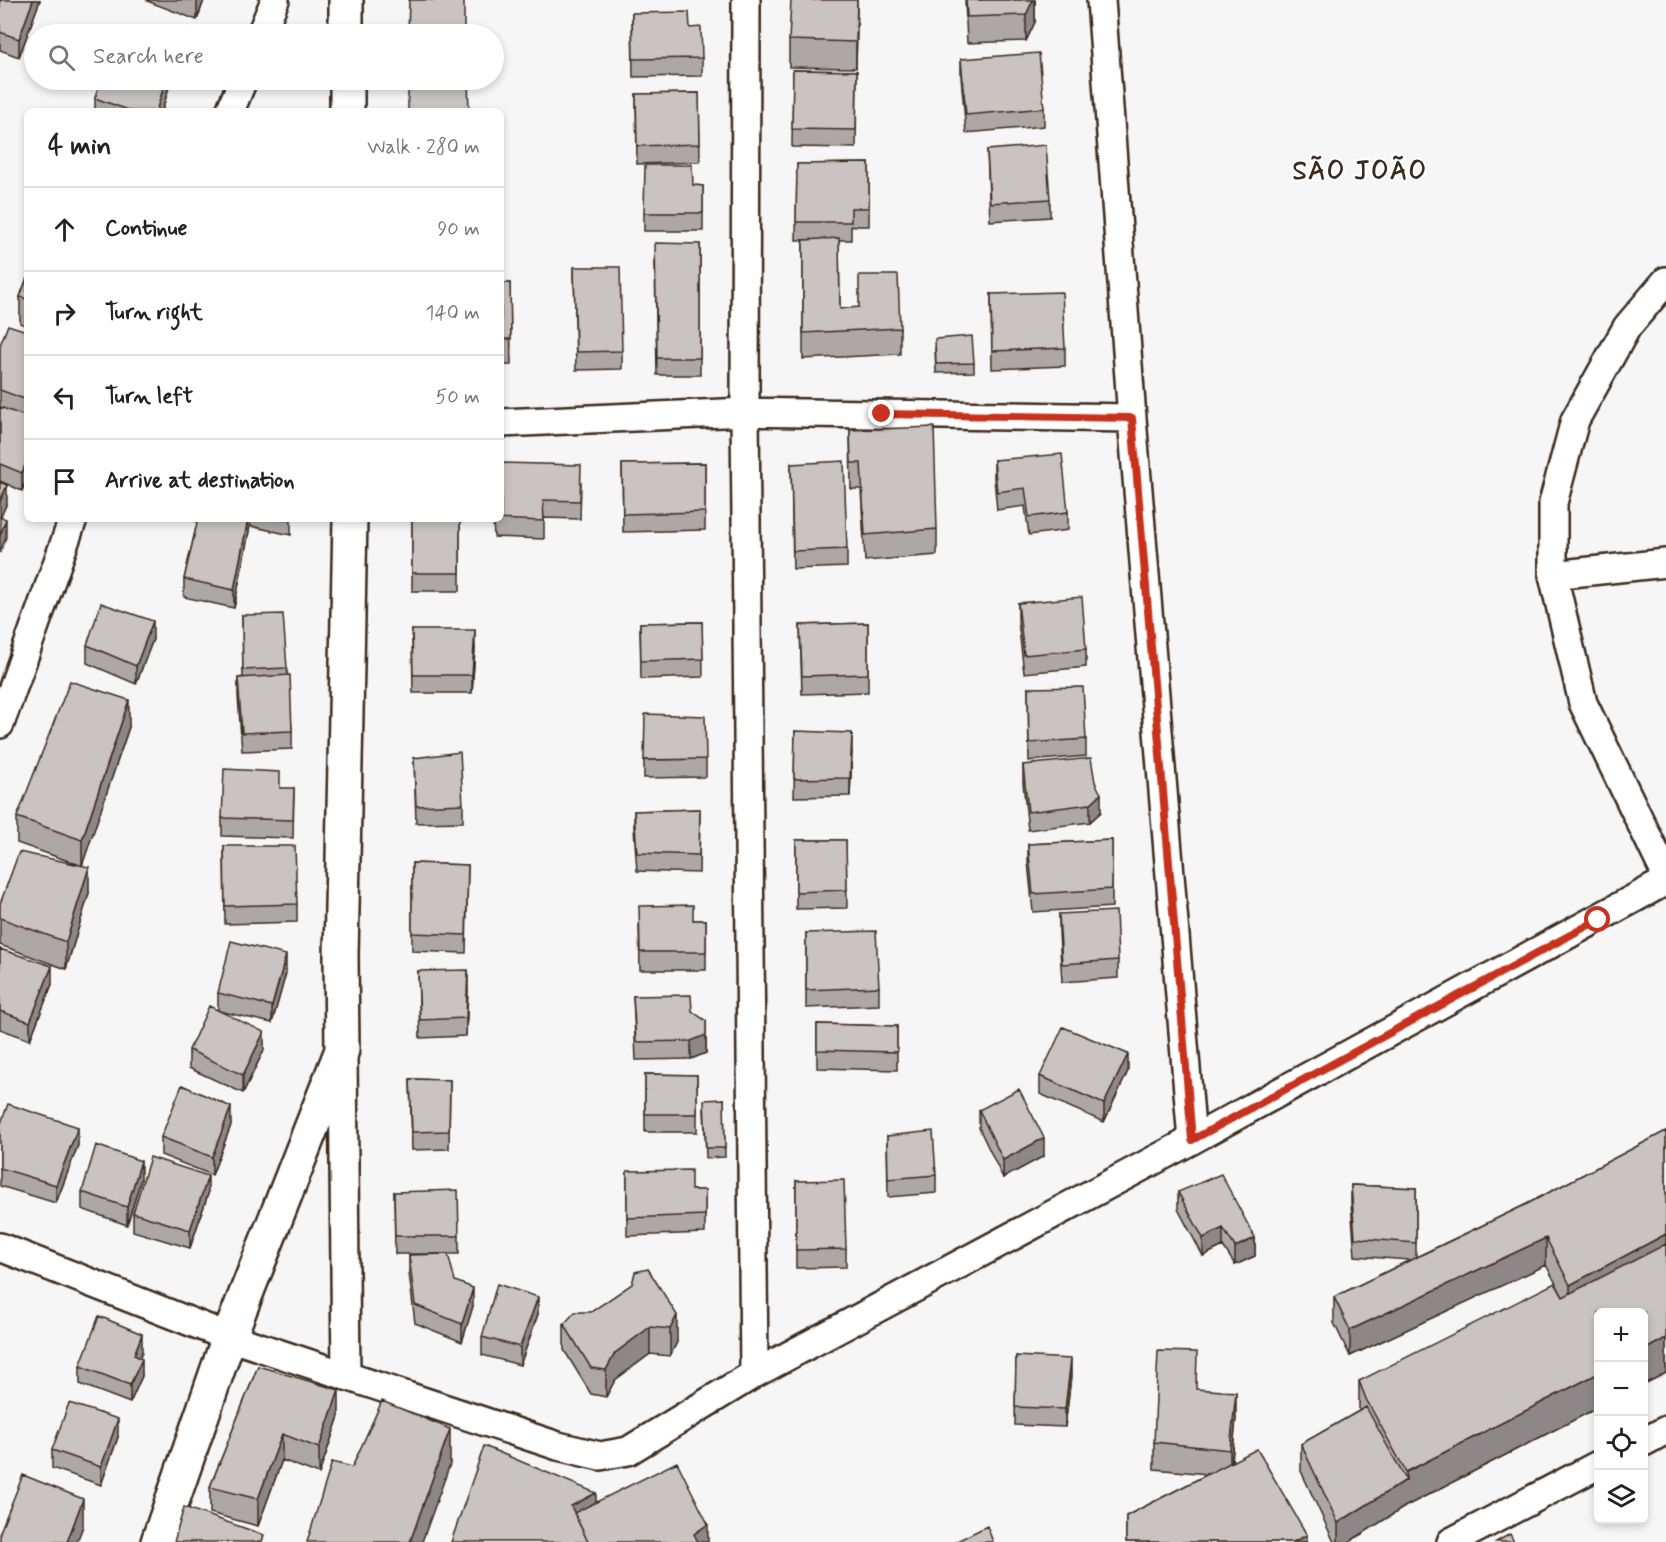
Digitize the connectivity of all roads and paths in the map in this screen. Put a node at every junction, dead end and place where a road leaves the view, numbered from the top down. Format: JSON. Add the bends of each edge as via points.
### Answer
{"nodes":[{"id":1,"x":274,"y":0,"type":"edge"},
{"id":2,"x":346,"y":0,"type":"edge"},
{"id":3,"x":746,"y":0,"type":"edge"},
{"id":4,"x":1101,"y":0,"type":"edge"},
{"id":5,"x":265,"y":24,"type":"edge"},
{"id":6,"x":346,"y":24,"type":"edge"},
{"id":7,"x":239,"y":90,"type":"edge"},
{"id":8,"x":347,"y":90,"type":"edge"},
{"id":9,"x":231,"y":108,"type":"edge"},
{"id":10,"x":347,"y":108,"type":"edge"},
{"id":11,"x":1666,"y":281,"type":"edge"},
{"id":12,"x":745,"y":412,"type":"junction"},
{"id":13,"x":1132,"y":418,"type":"junction"},
{"id":14,"x":504,"y":423,"type":"edge"},
{"id":15,"x":72,"y":522,"type":"edge"},
{"id":16,"x":350,"y":522,"type":"edge"},
{"id":17,"x":1666,"y":563,"type":"edge"},
{"id":18,"x":1554,"y":575,"type":"junction"},
{"id":19,"x":0,"y":724,"type":"edge"},
{"id":20,"x":1666,"y":875,"type":"edge"},
{"id":21,"x":1666,"y":881,"type":"edge"},
{"id":22,"x":342,"y":1050,"type":"junction"},
{"id":23,"x":1192,"y":1140,"type":"junction"},
{"id":24,"x":0,"y":1247,"type":"edge"},
{"id":25,"x":229,"y":1337,"type":"junction"},
{"id":26,"x":754,"y":1374,"type":"junction"},
{"id":27,"x":346,"y":1376,"type":"junction"},
{"id":28,"x":1666,"y":1430,"type":"edge"},
{"id":29,"x":1648,"y":1440,"type":"edge"},
{"id":30,"x":1594,"y":1468,"type":"edge"},
{"id":31,"x":158,"y":1542,"type":"edge"},
{"id":32,"x":1451,"y":1542,"type":"edge"}],
"edges":[{"from":1,"to":5,"type":"street"},
{"from":2,"to":6,"type":"street"},
{"from":3,"to":12,"type":"street"},
{"from":4,"to":13,"type":"street"},
{"from":7,"to":9,"type":"street"},
{"from":8,"to":10,"type":"street"},
{"from":11,"to":18,"type":"street","via":[[1628,327],[1575,420],[1554,503]]},
{"from":12,"to":13,"type":"street"},
{"from":12,"to":14,"type":"street"},
{"from":12,"to":26,"type":"street"},
{"from":13,"to":23,"type":"street"},
{"from":15,"to":19,"type":"street"},
{"from":16,"to":22,"type":"street"},
{"from":17,"to":18,"type":"street"},
{"from":18,"to":20,"type":"street","via":[[1582,703]]},
{"from":21,"to":23,"type":"street"},
{"from":22,"to":25,"type":"street"},
{"from":22,"to":27,"type":"street"},
{"from":23,"to":26,"type":"street"},
{"from":24,"to":25,"type":"street"},
{"from":25,"to":27,"type":"street"},
{"from":25,"to":31,"type":"street"},
{"from":26,"to":27,"type":"street","via":[[628,1451],[600,1456],[558,1446]]},
{"from":28,"to":29,"type":"street"},
{"from":30,"to":32,"type":"street"}]}
